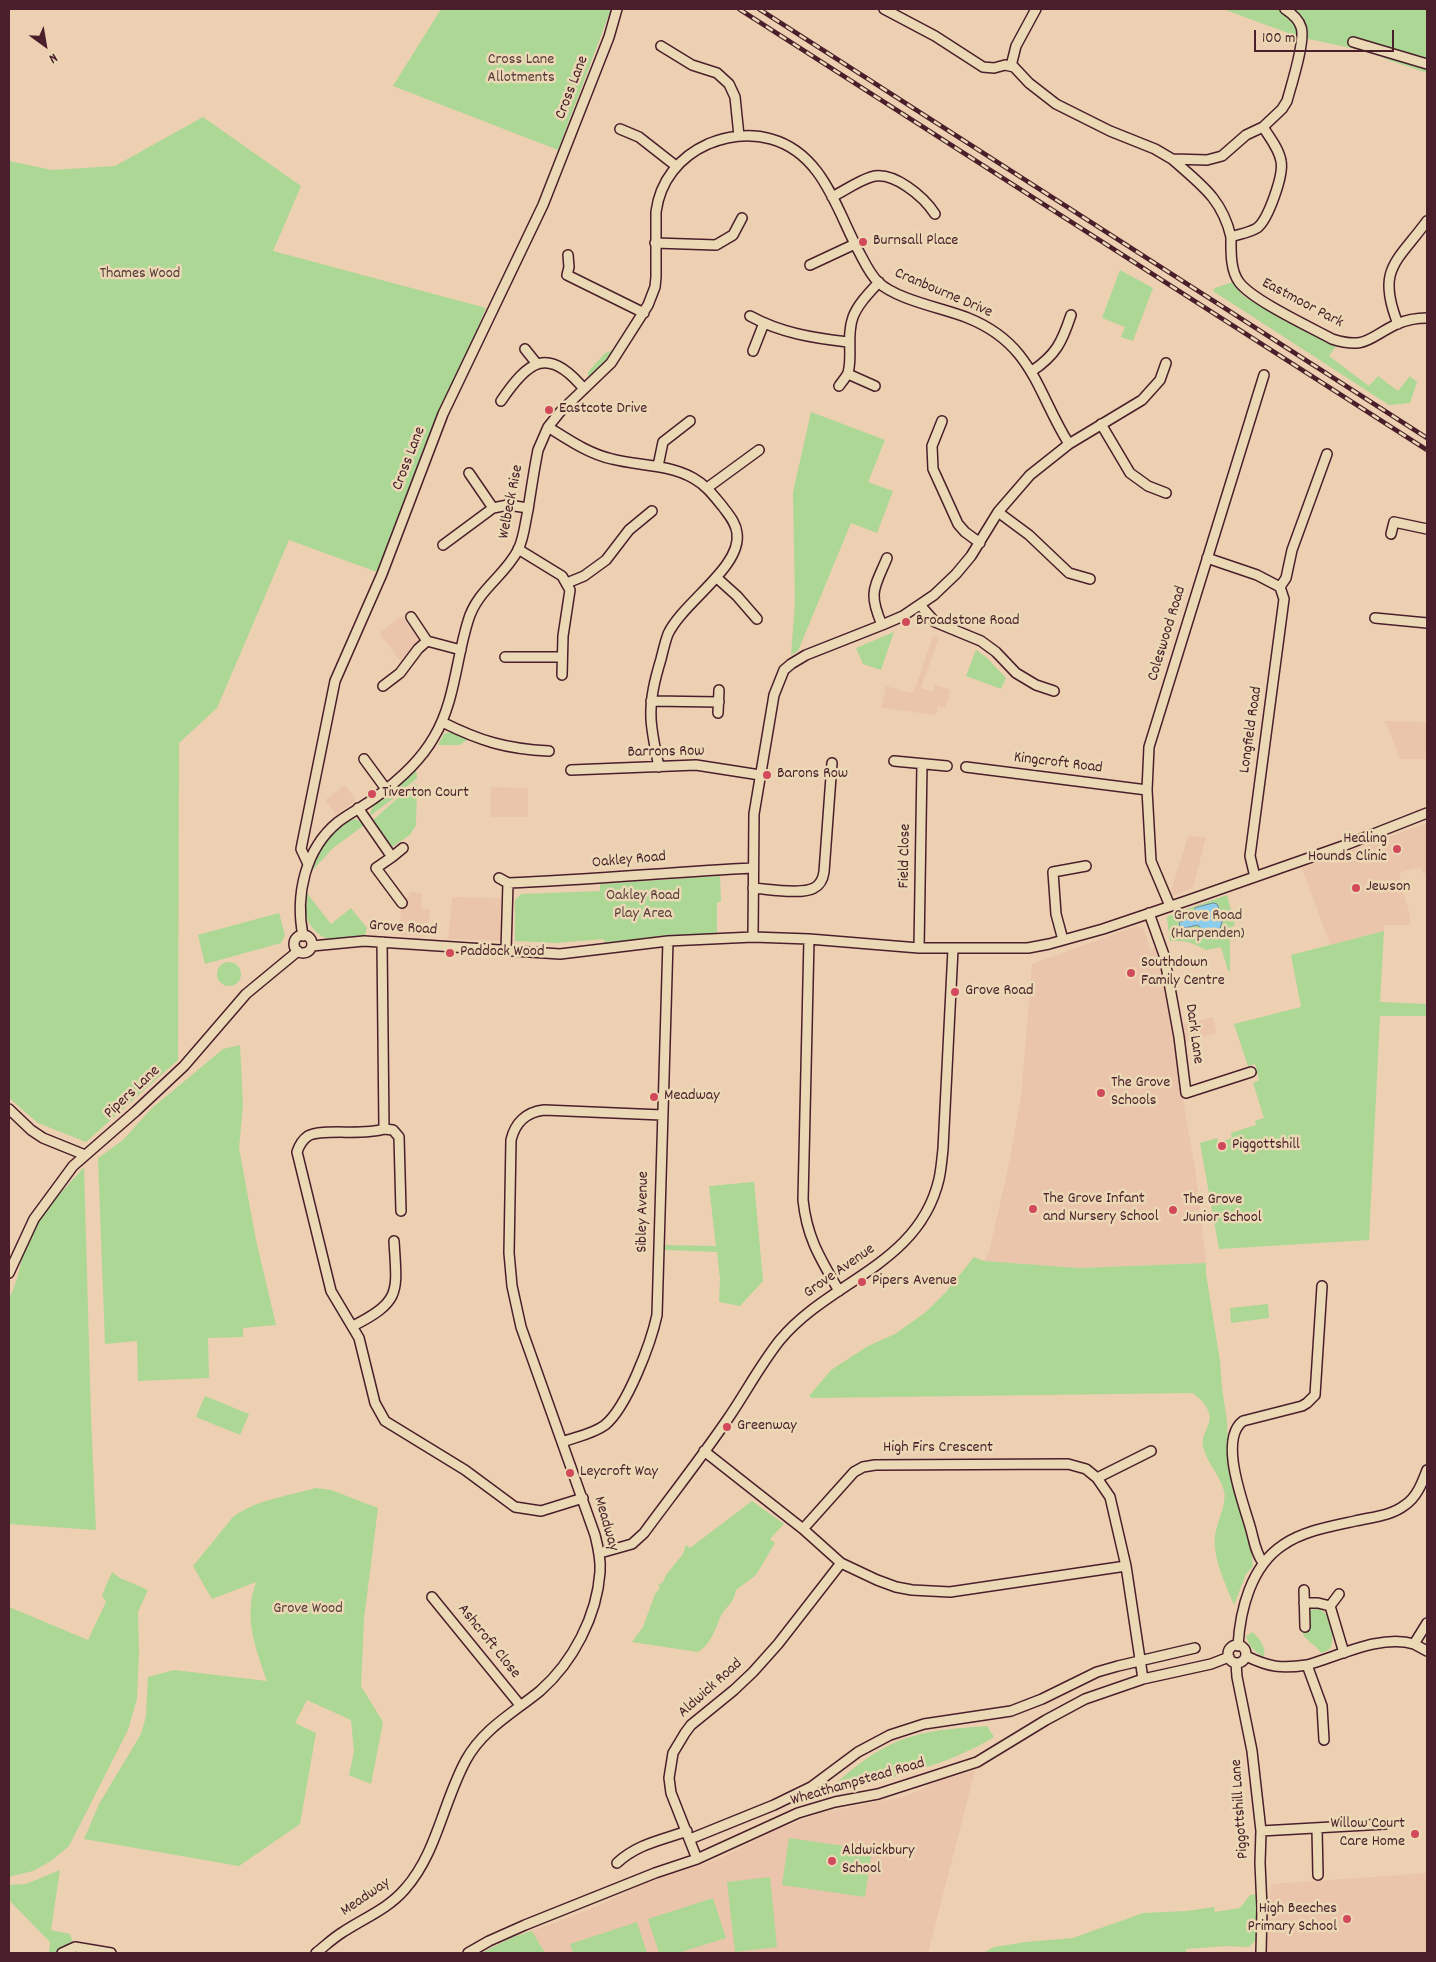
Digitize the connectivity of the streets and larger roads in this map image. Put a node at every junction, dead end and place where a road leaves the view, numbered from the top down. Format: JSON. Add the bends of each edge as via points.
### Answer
{"nodes":[{"id":1,"x":617,"y":9,"type":"edge"},
{"id":2,"x":884,"y":9,"type":"edge"},
{"id":3,"x":1036,"y":9,"type":"edge"},
{"id":4,"x":1285,"y":9,"type":"edge"},
{"id":5,"x":1353,"y":42,"type":"dead end"},
{"id":6,"x":661,"y":46,"type":"dead end"},
{"id":7,"x":1427,"y":64,"type":"edge"},
{"id":8,"x":1011,"y":66,"type":"junction"},
{"id":9,"x":1263,"y":127,"type":"junction"},
{"id":10,"x":620,"y":129,"type":"dead end"},
{"id":11,"x":739,"y":136,"type":"junction"},
{"id":12,"x":720,"y":140,"type":"joint"},
{"id":13,"x":1172,"y":159,"type":"junction"},
{"id":14,"x":676,"y":166,"type":"junction"},
{"id":15,"x":832,"y":197,"type":"junction"},
{"id":16,"x":935,"y":214,"type":"dead end"},
{"id":17,"x":742,"y":218,"type":"dead end"},
{"id":18,"x":1427,"y":221,"type":"edge"},
{"id":19,"x":1231,"y":237,"type":"junction"},
{"id":20,"x":655,"y":243,"type":"junction"},
{"id":21,"x":855,"y":244,"type":"junction"},
{"id":22,"x":568,"y":255,"type":"dead end"},
{"id":23,"x":810,"y":265,"type":"dead end"},
{"id":24,"x":878,"y":282,"type":"junction"},
{"id":25,"x":644,"y":313,"type":"junction"},
{"id":26,"x":1071,"y":315,"type":"dead end"},
{"id":27,"x":750,"y":316,"type":"dead end"},
{"id":28,"x":1427,"y":318,"type":"edge"},
{"id":29,"x":764,"y":324,"type":"junction"},
{"id":30,"x":1398,"y":324,"type":"junction"},
{"id":31,"x":848,"y":342,"type":"junction"},
{"id":32,"x":525,"y":350,"type":"dead end"},
{"id":33,"x":753,"y":351,"type":"dead end"},
{"id":34,"x":1166,"y":363,"type":"dead end"},
{"id":35,"x":537,"y":364,"type":"junction"},
{"id":36,"x":1032,"y":371,"type":"junction"},
{"id":37,"x":848,"y":374,"type":"junction"},
{"id":38,"x":1264,"y":375,"type":"dead end"},
{"id":39,"x":839,"y":386,"type":"dead end"},
{"id":40,"x":875,"y":386,"type":"dead end"},
{"id":41,"x":584,"y":389,"type":"junction"},
{"id":42,"x":500,"y":401,"type":"dead end"},
{"id":43,"x":690,"y":421,"type":"dead end"},
{"id":44,"x":942,"y":421,"type":"dead end"},
{"id":45,"x":1101,"y":424,"type":"junction"},
{"id":46,"x":548,"y":428,"type":"junction"},
{"id":47,"x":1069,"y":444,"type":"junction"},
{"id":48,"x":759,"y":450,"type":"dead end"},
{"id":49,"x":1327,"y":454,"type":"dead end"},
{"id":50,"x":658,"y":466,"type":"junction"},
{"id":51,"x":469,"y":473,"type":"dead end"},
{"id":52,"x":707,"y":488,"type":"junction"},
{"id":53,"x":1166,"y":493,"type":"dead end"},
{"id":54,"x":493,"y":508,"type":"junction"},
{"id":55,"x":528,"y":508,"type":"junction"},
{"id":56,"x":652,"y":511,"type":"dead end"},
{"id":57,"x":998,"y":512,"type":"junction"},
{"id":58,"x":1427,"y":528,"type":"edge"},
{"id":59,"x":1391,"y":534,"type":"dead end"},
{"id":60,"x":980,"y":542,"type":"junction"},
{"id":61,"x":443,"y":545,"type":"dead end"},
{"id":62,"x":518,"y":549,"type":"junction"},
{"id":63,"x":887,"y":558,"type":"dead end"},
{"id":64,"x":1207,"y":558,"type":"junction"},
{"id":65,"x":717,"y":578,"type":"junction"},
{"id":66,"x":1090,"y":579,"type":"dead end"},
{"id":67,"x":567,"y":583,"type":"junction"},
{"id":68,"x":1280,"y":587,"type":"junction"},
{"id":69,"x":920,"y":604,"type":"junction"},
{"id":70,"x":411,"y":617,"type":"dead end"},
{"id":71,"x":1375,"y":618,"type":"dead end"},
{"id":72,"x":757,"y":619,"type":"dead end"},
{"id":73,"x":1427,"y":623,"type":"edge"},
{"id":74,"x":882,"y":625,"type":"junction"},
{"id":75,"x":427,"y":641,"type":"junction"},
{"id":76,"x":461,"y":650,"type":"junction"},
{"id":77,"x":505,"y":657,"type":"dead end"},
{"id":78,"x":562,"y":657,"type":"junction"},
{"id":79,"x":562,"y":675,"type":"dead end"},
{"id":80,"x":383,"y":686,"type":"dead end"},
{"id":81,"x":719,"y":690,"type":"dead end"},
{"id":82,"x":1054,"y":691,"type":"dead end"},
{"id":83,"x":651,"y":701,"type":"junction"},
{"id":84,"x":719,"y":702,"type":"junction"},
{"id":85,"x":718,"y":713,"type":"dead end"},
{"id":86,"x":442,"y":722,"type":"junction"},
{"id":87,"x":549,"y":751,"type":"dead end"},
{"id":88,"x":364,"y":759,"type":"dead end"},
{"id":89,"x":894,"y":761,"type":"dead end"},
{"id":90,"x":832,"y":763,"type":"dead end"},
{"id":91,"x":922,"y":764,"type":"junction"},
{"id":92,"x":947,"y":766,"type":"dead end"},
{"id":93,"x":966,"y":767,"type":"dead end"},
{"id":94,"x":659,"y":768,"type":"junction"},
{"id":95,"x":571,"y":770,"type":"dead end"},
{"id":96,"x":760,"y":775,"type":"junction"},
{"id":97,"x":386,"y":789,"type":"junction"},
{"id":98,"x":1147,"y":790,"type":"junction"},
{"id":99,"x":358,"y":808,"type":"junction"},
{"id":100,"x":1427,"y":813,"type":"edge"},
{"id":101,"x":403,"y":848,"type":"dead end"},
{"id":102,"x":392,"y":856,"type":"junction"},
{"id":103,"x":308,"y":864,"type":"junction"},
{"id":104,"x":1086,"y":866,"type":"dead end"},
{"id":105,"x":753,"y":868,"type":"junction"},
{"id":106,"x":1255,"y":877,"type":"junction"},
{"id":107,"x":499,"y":878,"type":"dead end"},
{"id":108,"x":508,"y":883,"type":"junction"},
{"id":109,"x":754,"y":888,"type":"junction"},
{"id":110,"x":402,"y":903,"type":"dead end"},
{"id":111,"x":1170,"y":906,"type":"junction"},
{"id":112,"x":1149,"y":912,"type":"junction"},
{"id":113,"x":303,"y":936,"type":"junction"},
{"id":114,"x":753,"y":937,"type":"junction"},
{"id":115,"x":809,"y":939,"type":"junction"},
{"id":116,"x":1062,"y":940,"type":"junction"},
{"id":117,"x":668,"y":941,"type":"junction"},
{"id":118,"x":382,"y":942,"type":"junction"},
{"id":119,"x":312,"y":946,"type":"junction"},
{"id":120,"x":919,"y":948,"type":"junction"},
{"id":121,"x":953,"y":949,"type":"junction"},
{"id":122,"x":298,"y":951,"type":"junction"},
{"id":123,"x":506,"y":951,"type":"junction"},
{"id":124,"x":1252,"y":1072,"type":"dead end"},
{"id":125,"x":9,"y":1109,"type":"edge"},
{"id":126,"x":662,"y":1115,"type":"junction"},
{"id":127,"x":384,"y":1129,"type":"junction"},
{"id":128,"x":85,"y":1155,"type":"junction"},
{"id":129,"x":401,"y":1211,"type":"dead end"},
{"id":130,"x":394,"y":1241,"type":"dead end"},
{"id":131,"x":9,"y":1273,"type":"edge"},
{"id":132,"x":1322,"y":1286,"type":"dead end"},
{"id":133,"x":839,"y":1291,"type":"junction"},
{"id":134,"x":353,"y":1326,"type":"junction"},
{"id":135,"x":562,"y":1442,"type":"junction"},
{"id":136,"x":704,"y":1451,"type":"junction"},
{"id":137,"x":1151,"y":1451,"type":"dead end"},
{"id":138,"x":1427,"y":1470,"type":"edge"},
{"id":139,"x":1097,"y":1478,"type":"junction"},
{"id":140,"x":583,"y":1498,"type":"junction"},
{"id":141,"x":803,"y":1529,"type":"junction"},
{"id":142,"x":600,"y":1553,"type":"junction"},
{"id":143,"x":841,"y":1563,"type":"junction"},
{"id":144,"x":1263,"y":1563,"type":"junction"},
{"id":145,"x":1126,"y":1566,"type":"junction"},
{"id":146,"x":1304,"y":1590,"type":"dead end"},
{"id":147,"x":1339,"y":1594,"type":"dead end"},
{"id":148,"x":432,"y":1597,"type":"dead end"},
{"id":149,"x":1304,"y":1603,"type":"junction"},
{"id":150,"x":1330,"y":1606,"type":"junction"},
{"id":151,"x":1427,"y":1623,"type":"edge"},
{"id":152,"x":1305,"y":1627,"type":"dead end"},
{"id":153,"x":1414,"y":1644,"type":"junction"},
{"id":154,"x":1238,"y":1646,"type":"junction"},
{"id":155,"x":1195,"y":1648,"type":"dead end"},
{"id":156,"x":1427,"y":1651,"type":"edge"},
{"id":157,"x":1344,"y":1653,"type":"junction"},
{"id":158,"x":1246,"y":1656,"type":"junction"},
{"id":159,"x":1229,"y":1657,"type":"junction"},
{"id":160,"x":1139,"y":1661,"type":"junction"},
{"id":161,"x":1236,"y":1663,"type":"junction"},
{"id":162,"x":1307,"y":1665,"type":"junction"},
{"id":163,"x":1143,"y":1679,"type":"junction"},
{"id":164,"x":520,"y":1705,"type":"junction"},
{"id":165,"x":1324,"y":1740,"type":"dead end"},
{"id":166,"x":1385,"y":1824,"type":"dead end"},
{"id":167,"x":1317,"y":1829,"type":"junction"},
{"id":168,"x":1261,"y":1831,"type":"junction"},
{"id":169,"x":688,"y":1835,"type":"junction"},
{"id":170,"x":697,"y":1858,"type":"junction"},
{"id":171,"x":617,"y":1862,"type":"dead end"},
{"id":172,"x":1318,"y":1875,"type":"dead end"},
{"id":173,"x":62,"y":1953,"type":"edge"},
{"id":174,"x":111,"y":1953,"type":"edge"},
{"id":175,"x":316,"y":1953,"type":"edge"},
{"id":176,"x":468,"y":1953,"type":"edge"},
{"id":177,"x":1261,"y":1953,"type":"edge"}],
"edges":[{"from":1,"to":103,"type":"street","name":"Cross Lane","via":[[543,205],[443,414],[382,574],[335,681],[301,850]]},
{"from":2,"to":8,"type":"street","via":[[983,67]]},
{"from":3,"to":8,"type":"street","via":[[1016,46]]},
{"from":4,"to":9,"type":"street","name":"Eastmoor Park","via":[[1301,26],[1303,38],[1287,101]]},
{"from":5,"to":7,"type":"street"},
{"from":6,"to":11,"type":"street","via":[[692,65],[716,73],[728,84],[735,97]]},
{"from":8,"to":13,"type":"street","name":"Eastmoor Park","via":[[1056,104]]},
{"from":9,"to":13,"type":"street","name":"Eastmoor Park","via":[[1246,135],[1215,159]]},
{"from":9,"to":19,"type":"street","via":[[1280,155],[1282,171],[1262,223],[1249,232]]},
{"from":10,"to":14,"type":"street","via":[[644,140]]},
{"from":11,"to":12,"type":"street","name":"Cranbourne Drive"},
{"from":11,"to":15,"type":"street","name":"Cranbourne Drive","via":[[765,137],[794,148],[812,163]]},
{"from":12,"to":14,"type":"street","name":"Welbeck Rise","via":[[697,149]]},
{"from":13,"to":19,"type":"street","name":"Eastmoor Park","via":[[1218,203]]},
{"from":14,"to":20,"type":"street","name":"Welbeck Rise","via":[[657,202]]},
{"from":15,"to":16,"type":"street","via":[[870,177],[884,176],[919,194]]},
{"from":15,"to":21,"type":"street","name":"Cranbourne Drive"},
{"from":17,"to":20,"type":"street","via":[[733,235],[716,245]]},
{"from":18,"to":30,"type":"street","via":[[1401,253],[1390,274],[1388,293]]},
{"from":19,"to":30,"type":"street","name":"Eastmoor Park","via":[[1232,260],[1238,281],[1251,294],[1332,338],[1351,343],[1369,341]]},
{"from":20,"to":25,"type":"street","name":"Welbeck Rise","via":[[655,287]]},
{"from":21,"to":23,"type":"street"},
{"from":21,"to":24,"type":"street","name":"Cranbourne Drive"},
{"from":22,"to":25,"type":"street","via":[[567,275]]},
{"from":24,"to":31,"type":"street","via":[[856,310]]},
{"from":24,"to":36,"type":"street","name":"Cranbourne Drive","via":[[896,293],[983,325],[1011,346]]},
{"from":25,"to":41,"type":"street","name":"Welbeck Rise","via":[[611,363]]},
{"from":26,"to":36,"type":"street","via":[[1060,345]]},
{"from":27,"to":29,"type":"street"},
{"from":28,"to":30,"type":"street","name":"Eastmoor Park"},
{"from":29,"to":31,"type":"street","via":[[814,339]]},
{"from":29,"to":33,"type":"street"},
{"from":31,"to":37,"type":"street"},
{"from":32,"to":35,"type":"street"},
{"from":34,"to":45,"type":"street","via":[[1160,380],[1149,395]]},
{"from":35,"to":41,"type":"street","via":[[549,363],[563,368]]},
{"from":35,"to":42,"type":"street","via":[[520,375]]},
{"from":36,"to":47,"type":"street","name":"Cranbourne Drive","via":[[1056,424]]},
{"from":37,"to":39,"type":"street"},
{"from":37,"to":40,"type":"street"},
{"from":38,"to":64,"type":"street","name":"Coleswood Road"},
{"from":41,"to":46,"type":"street","name":"Welbeck Rise"},
{"from":43,"to":50,"type":"street","via":[[663,442]]},
{"from":44,"to":60,"type":"street","via":[[932,446],[932,469],[958,524]]},
{"from":45,"to":47,"type":"street"},
{"from":45,"to":53,"type":"street","via":[[1130,473],[1148,486]]},
{"from":46,"to":50,"type":"street","via":[[594,454]]},
{"from":46,"to":55,"type":"street","name":"Welbeck Rise","via":[[538,450]]},
{"from":47,"to":57,"type":"street","via":[[1030,475]]},
{"from":48,"to":52,"type":"street"},
{"from":49,"to":68,"type":"street","name":"Longfield Road","via":[[1292,550],[1286,578]]},
{"from":50,"to":52,"type":"street","via":[[694,478]]},
{"from":51,"to":54,"type":"street"},
{"from":52,"to":65,"type":"street","via":[[730,516],[737,532],[736,548]]},
{"from":54,"to":55,"type":"street","via":[[508,504]]},
{"from":54,"to":61,"type":"street"},
{"from":55,"to":62,"type":"street","name":"Welbeck Rise"},
{"from":56,"to":67,"type":"street","via":[[629,530],[606,560],[584,576]]},
{"from":57,"to":60,"type":"street"},
{"from":57,"to":66,"type":"street","via":[[1029,535],[1069,573]]},
{"from":58,"to":59,"type":"street","via":[[1394,522]]},
{"from":60,"to":69,"type":"street","via":[[956,574]]},
{"from":62,"to":67,"type":"street","via":[[562,576]]},
{"from":62,"to":76,"type":"street","name":"Welbeck Rise","via":[[480,596],[468,620]]},
{"from":63,"to":74,"type":"street","via":[[873,598]]},
{"from":64,"to":68,"type":"street","via":[[1257,575]]},
{"from":64,"to":98,"type":"street","name":"Coleswood Road","via":[[1149,747]]},
{"from":65,"to":72,"type":"street"},
{"from":65,"to":83,"type":"street","via":[[690,603],[672,626]]},
{"from":67,"to":78,"type":"street","via":[[570,590]]},
{"from":68,"to":106,"type":"street","name":"Longfield Road","via":[[1284,599],[1250,856]]},
{"from":69,"to":74,"type":"street"},
{"from":69,"to":82,"type":"street","via":[[935,622],[981,641],[1016,673]]},
{"from":70,"to":75,"type":"street"},
{"from":71,"to":73,"type":"street"},
{"from":74,"to":96,"type":"street","via":[[806,655],[784,670],[774,694]]},
{"from":75,"to":76,"type":"street"},
{"from":75,"to":80,"type":"street","via":[[400,673]]},
{"from":76,"to":86,"type":"street","name":"Welbeck Rise"},
{"from":77,"to":78,"type":"street"},
{"from":78,"to":79,"type":"street"},
{"from":81,"to":84,"type":"street"},
{"from":83,"to":84,"type":"street"},
{"from":83,"to":94,"type":"street"},
{"from":84,"to":85,"type":"street"},
{"from":86,"to":87,"type":"street","via":[[486,742]]},
{"from":86,"to":97,"type":"street","name":"Welbeck Rise","via":[[425,751]]},
{"from":88,"to":97,"type":"street"},
{"from":89,"to":91,"type":"street"},
{"from":90,"to":109,"type":"street","via":[[824,872],[820,883],[807,891]]},
{"from":91,"to":92,"type":"street"},
{"from":91,"to":120,"type":"street","name":"Field Close"},
{"from":93,"to":98,"type":"street","name":"Kingcroft Road"},
{"from":94,"to":95,"type":"street","name":"Barrons Row"},
{"from":94,"to":96,"type":"street","name":"Barrons Row","via":[[696,765]]},
{"from":96,"to":105,"type":"street","via":[[754,814]]},
{"from":97,"to":99,"type":"street","name":"Welbeck Rise"},
{"from":98,"to":111,"type":"street","name":"Coleswood Road","via":[[1151,861]]},
{"from":99,"to":102,"type":"street"},
{"from":99,"to":103,"type":"street","name":"Welbeck Rise","via":[[331,829]]},
{"from":100,"to":106,"type":"street","name":"Grove Road"},
{"from":101,"to":102,"type":"street"},
{"from":102,"to":110,"type":"street","via":[[376,868]]},
{"from":103,"to":113,"type":"street","name":"Cross Lane","via":[[299,905]]},
{"from":104,"to":116,"type":"street","via":[[1053,872],[1056,914]]},
{"from":105,"to":108,"type":"street","name":"Oakley Road"},
{"from":105,"to":109,"type":"street"},
{"from":106,"to":111,"type":"street","name":"Grove Road"},
{"from":107,"to":108,"type":"street"},
{"from":108,"to":123,"type":"street"},
{"from":109,"to":114,"type":"street"},
{"from":111,"to":112,"type":"street","name":"Grove Road"},
{"from":112,"to":116,"type":"street","name":"Grove Road"},
{"from":112,"to":124,"type":"street","name":"Dark Lane","via":[[1166,964],[1186,1093]]},
{"from":113,"to":119,"type":"street","via":[[310,939]]},
{"from":113,"to":122,"type":"street","via":[[295,942]]},
{"from":114,"to":115,"type":"street","name":"Grove Road"},
{"from":114,"to":117,"type":"street","name":"Grove Road"},
{"from":115,"to":120,"type":"street","name":"Grove Road"},
{"from":115,"to":133,"type":"street","via":[[803,1200],[816,1253]]},
{"from":116,"to":121,"type":"street","name":"Grove Road","via":[[1028,948]]},
{"from":117,"to":123,"type":"street","name":"Grove Road","via":[[560,954]]},
{"from":117,"to":126,"type":"street","name":"Sibley Avenue"},
{"from":118,"to":119,"type":"street","name":"Grove Road"},
{"from":118,"to":123,"type":"street","name":"Grove Road"},
{"from":118,"to":127,"type":"street"},
{"from":119,"to":122,"type":"street","name":"Grove Road","via":[[306,952]]},
{"from":120,"to":121,"type":"street","name":"Grove Road"},
{"from":121,"to":133,"type":"street","name":"Grove Avenue","via":[[939,1180],[924,1217],[904,1243]]},
{"from":122,"to":128,"type":"street","name":"Pipers Lane","via":[[246,994],[184,1066]]},
{"from":125,"to":128,"type":"street","via":[[43,1138]]},
{"from":126,"to":135,"type":"street","name":"Sibley Avenue","via":[[657,1315],[650,1344],[610,1421],[596,1430]]},
{"from":126,"to":135,"type":"street","name":"Meadway","via":[[544,1110],[521,1120],[513,1132],[509,1253],[512,1286],[521,1327]]},
{"from":127,"to":129,"type":"street","via":[[393,1130],[399,1137]]},
{"from":127,"to":134,"type":"street","via":[[315,1134],[304,1139],[297,1152],[330,1291]]},
{"from":128,"to":131,"type":"street","name":"Pipers Lane","via":[[64,1176],[34,1219]]},
{"from":130,"to":134,"type":"street","via":[[396,1282],[393,1296],[382,1310]]},
{"from":132,"to":144,"type":"street","via":[[1315,1395],[1302,1406],[1243,1421],[1233,1434],[1240,1496],[1257,1555]]},
{"from":133,"to":136,"type":"street","name":"Grove Avenue","via":[[804,1316],[780,1340]]},
{"from":134,"to":140,"type":"street","via":[[375,1403],[385,1421],[465,1470],[515,1507],[541,1511]]},
{"from":135,"to":140,"type":"street","name":"Meadway"},
{"from":136,"to":141,"type":"street"},
{"from":136,"to":142,"type":"street","name":"Grove Avenue","via":[[639,1539]]},
{"from":137,"to":139,"type":"street"},
{"from":138,"to":144,"type":"street","via":[[1411,1501],[1397,1510],[1293,1539]]},
{"from":139,"to":141,"type":"street","name":"High Firs Crescent","via":[[1086,1469],[1068,1464],[863,1467],[854,1472]]},
{"from":139,"to":145,"type":"street","name":"High Firs Crescent","via":[[1110,1497]]},
{"from":140,"to":142,"type":"street","name":"Meadway"},
{"from":141,"to":143,"type":"street"},
{"from":142,"to":164,"type":"street","name":"Meadway","via":[[597,1592],[578,1642],[557,1673]]},
{"from":143,"to":145,"type":"street","via":[[896,1586],[936,1592]]},
{"from":143,"to":169,"type":"street","name":"Aldwick Road","via":[[753,1672],[691,1725],[679,1742],[673,1753],[669,1778],[671,1792]]},
{"from":144,"to":154,"type":"street","via":[[1253,1579],[1244,1606]]},
{"from":145,"to":160,"type":"street","name":"High Firs Crescent"},
{"from":146,"to":149,"type":"street"},
{"from":147,"to":150,"type":"street"},
{"from":148,"to":164,"type":"street","name":"Ashcroft Close"},
{"from":149,"to":150,"type":"street"},
{"from":149,"to":152,"type":"street"},
{"from":150,"to":157,"type":"street"},
{"from":151,"to":153,"type":"street"},
{"from":153,"to":156,"type":"street"},
{"from":153,"to":157,"type":"street","via":[[1386,1641]]},
{"from":154,"to":158,"type":"street","via":[[1244,1649]]},
{"from":154,"to":159,"type":"street","via":[[1230,1649]]},
{"from":155,"to":160,"type":"street","name":"Wheathampstead Road"},
{"from":157,"to":162,"type":"street"},
{"from":158,"to":161,"type":"street","via":[[1242,1662]]},
{"from":158,"to":162,"type":"street","via":[[1277,1668]]},
{"from":159,"to":161,"type":"street"},
{"from":159,"to":163,"type":"street","name":"Wheathampstead Road"},
{"from":160,"to":163,"type":"street","name":"High Firs Crescent"},
{"from":160,"to":169,"type":"street","name":"Wheathampstead Road","via":[[1097,1672],[1011,1711],[924,1724],[890,1735],[858,1752],[811,1787]]},
{"from":161,"to":168,"type":"street","name":"Piggottshill Lane","via":[[1252,1751]]},
{"from":162,"to":165,"type":"street","via":[[1322,1706]]},
{"from":163,"to":170,"type":"street","name":"Wheathampstead Road","via":[[1085,1699],[977,1762],[878,1794],[798,1813]]},
{"from":164,"to":175,"type":"street","name":"Meadway","via":[[478,1742],[466,1759],[426,1857],[404,1890],[389,1904],[341,1932]]},
{"from":166,"to":167,"type":"street"},
{"from":167,"to":168,"type":"street"},
{"from":167,"to":172,"type":"street"},
{"from":168,"to":177,"type":"street","name":"Piggottshill Lane"},
{"from":169,"to":170,"type":"street","name":"Aldwick Road"},
{"from":169,"to":171,"type":"street","name":"Wheathampstead Road","via":[[650,1842]]},
{"from":170,"to":176,"type":"street","name":"Wheathampstead Road","via":[[531,1922]]},
{"from":173,"to":174,"type":"street","via":[[75,1947]]}]}
